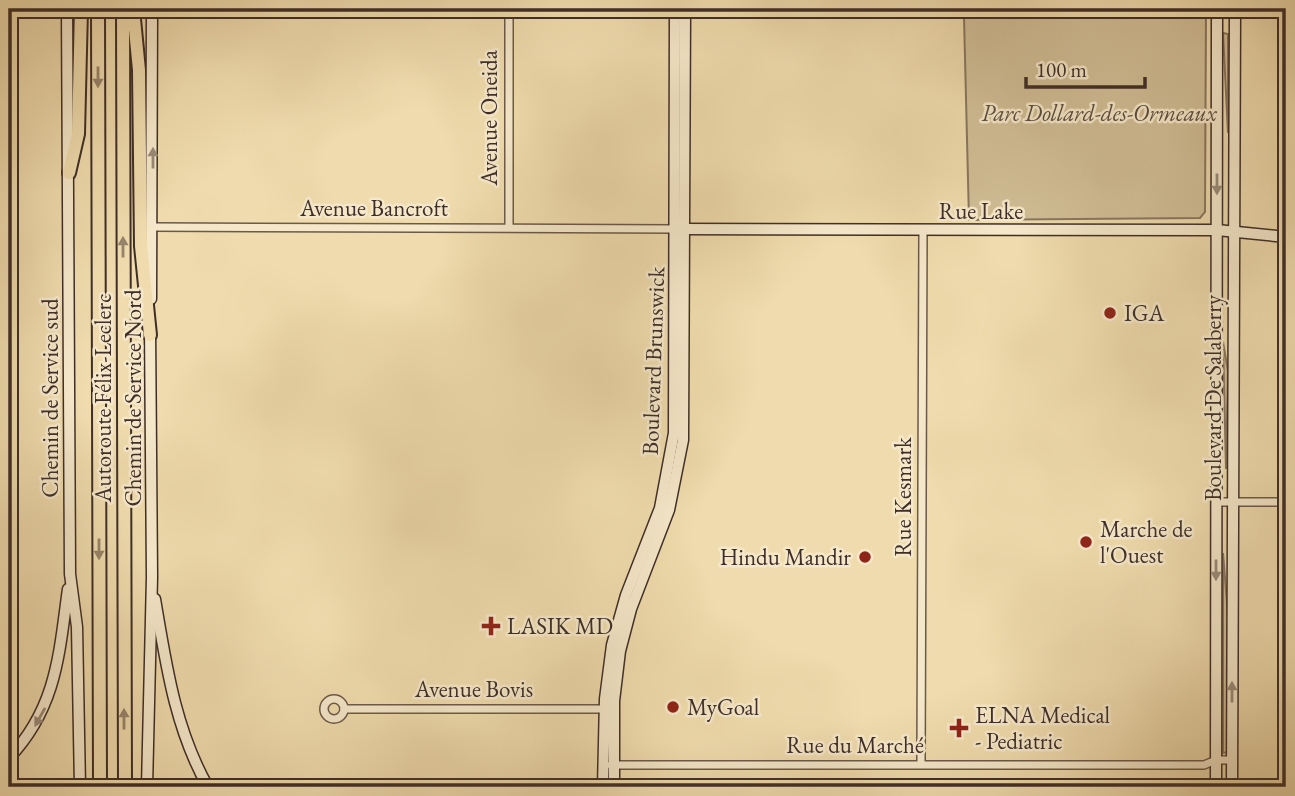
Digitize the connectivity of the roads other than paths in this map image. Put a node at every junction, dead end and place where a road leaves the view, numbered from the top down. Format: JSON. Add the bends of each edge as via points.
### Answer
{"nodes":[{"id":1,"x":67,"y":9,"type":"edge"},
{"id":2,"x":81,"y":9,"type":"edge"},
{"id":3,"x":98,"y":9,"type":"edge"},
{"id":4,"x":123,"y":9,"type":"edge"},
{"id":5,"x":133,"y":9,"type":"edge"},
{"id":6,"x":152,"y":9,"type":"edge"},
{"id":7,"x":509,"y":9,"type":"edge"},
{"id":8,"x":675,"y":9,"type":"edge"},
{"id":9,"x":685,"y":9,"type":"edge"},
{"id":10,"x":1217,"y":9,"type":"edge"},
{"id":11,"x":1235,"y":9,"type":"edge"},
{"id":12,"x":69,"y":173,"type":"junction"},
{"id":13,"x":153,"y":226,"type":"junction"},
{"id":14,"x":509,"y":227,"type":"junction"},
{"id":15,"x":680,"y":229,"type":"junction"},
{"id":16,"x":923,"y":230,"type":"junction"},
{"id":17,"x":1216,"y":230,"type":"junction"},
{"id":18,"x":1234,"y":231,"type":"junction"},
{"id":19,"x":1286,"y":237,"type":"edge"},
{"id":20,"x":150,"y":335,"type":"junction"},
{"id":21,"x":1216,"y":502,"type":"junction"},
{"id":22,"x":1232,"y":502,"type":"junction"},
{"id":23,"x":1286,"y":502,"type":"edge"},
{"id":24,"x":71,"y":574,"type":"junction"},
{"id":25,"x":152,"y":577,"type":"junction"},
{"id":26,"x":344,"y":709,"type":"dead end"},
{"id":27,"x":604,"y":709,"type":"junction"},
{"id":28,"x":9,"y":758,"type":"edge"},
{"id":29,"x":1216,"y":760,"type":"junction"},
{"id":30,"x":1232,"y":760,"type":"junction"},
{"id":31,"x":921,"y":764,"type":"junction"},
{"id":32,"x":609,"y":765,"type":"junction"},
{"id":33,"x":80,"y":787,"type":"edge"},
{"id":34,"x":100,"y":787,"type":"edge"},
{"id":35,"x":125,"y":787,"type":"edge"},
{"id":36,"x":147,"y":787,"type":"edge"},
{"id":37,"x":208,"y":787,"type":"edge"},
{"id":38,"x":603,"y":787,"type":"edge"},
{"id":39,"x":614,"y":787,"type":"edge"},
{"id":40,"x":1216,"y":787,"type":"edge"},
{"id":41,"x":1232,"y":787,"type":"edge"}],
"edges":[{"from":1,"to":12,"type":"street","name":"Chemin de Service sud"},
{"from":2,"to":12,"type":"highway","via":[[78,134]]},
{"from":3,"to":34,"type":"highway","name":"Autoroute Félix-Leclerc","one_way":true},
{"from":35,"to":4,"type":"highway","name":"Autoroute Félix-Leclerc","one_way":true},
{"from":5,"to":20,"type":"highway","via":[[139,70],[141,246]]},
{"from":13,"to":6,"type":"street","name":"Chemin de Service Nord","one_way":true},
{"from":7,"to":14,"type":"street","name":"Avenue Oneida"},
{"from":8,"to":15,"type":"street","name":"Boulevard Brunswick"},
{"from":9,"to":15,"type":"street","name":"Boulevard Brunswick"},
{"from":10,"to":17,"type":"street","name":"Boulevard De Salaberry","one_way":true},
{"from":11,"to":18,"type":"street","name":"Boulevard De Salaberry"},
{"from":12,"to":24,"type":"street","name":"Chemin de Service sud"},
{"from":13,"to":14,"type":"street","name":"Avenue Bancroft"},
{"from":13,"to":20,"type":"street","name":"Chemin de Service Nord"},
{"from":14,"to":15,"type":"street","name":"Avenue Bancroft"},
{"from":15,"to":16,"type":"street","name":"Rue Lake"},
{"from":15,"to":27,"type":"street","name":"Boulevard Brunswick","via":[[672,456],[658,514],[614,634]]},
{"from":15,"to":32,"type":"street","name":"Boulevard Brunswick","via":[[685,413],[681,460],[667,517],[622,640]]},
{"from":16,"to":17,"type":"street","name":"Rue Lake"},
{"from":16,"to":31,"type":"street","name":"Rue Kesmark"},
{"from":17,"to":18,"type":"street","name":"Rue Lake"},
{"from":17,"to":21,"type":"street","name":"Boulevard De Salaberry"},
{"from":18,"to":19,"type":"street","name":"Rue Lake"},
{"from":18,"to":22,"type":"street","name":"Boulevard De Salaberry"},
{"from":20,"to":25,"type":"street","name":"Chemin de Service Nord"},
{"from":21,"to":22,"type":"street"},
{"from":21,"to":29,"type":"street","name":"Boulevard De Salaberry","one_way":true},
{"from":22,"to":23,"type":"street"},
{"from":30,"to":22,"type":"street","name":"Boulevard De Salaberry","one_way":true},
{"from":24,"to":28,"type":"street","one_way":true,"via":[[48,698],[30,733]]},
{"from":24,"to":33,"type":"street","name":"Chemin de Service sud","via":[[77,627]]},
{"from":25,"to":36,"type":"street","name":"Chemin de Service Nord"},
{"from":25,"to":37,"type":"street","via":[[180,722]]},
{"from":26,"to":27,"type":"street","name":"Avenue Bovis"},
{"from":27,"to":32,"type":"street","name":"Boulevard Brunswick"},
{"from":29,"to":30,"type":"street","name":"Rue du Marché"},
{"from":29,"to":31,"type":"street","name":"Rue du Marché","via":[[1204,765]]},
{"from":29,"to":40,"type":"street","name":"Boulevard De Salaberry"},
{"from":30,"to":41,"type":"street","name":"Boulevard De Salaberry"},
{"from":31,"to":32,"type":"street","name":"Rue du Marché"},
{"from":32,"to":38,"type":"street","name":"Boulevard Brunswick"},
{"from":32,"to":39,"type":"street","name":"Boulevard Brunswick"}]}
